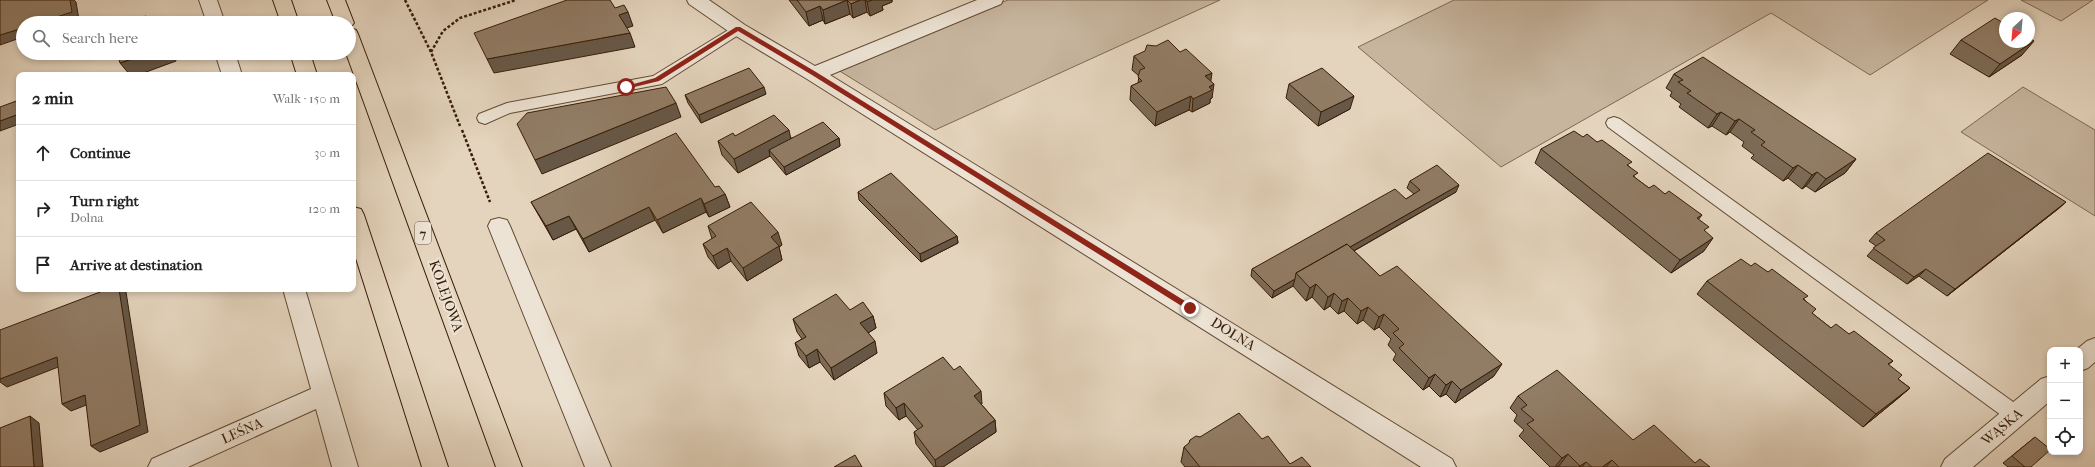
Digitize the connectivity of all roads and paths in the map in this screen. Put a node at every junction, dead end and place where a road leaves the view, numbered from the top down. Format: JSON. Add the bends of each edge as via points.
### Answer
{"nodes":[{"id":1,"x":208,"y":0,"type":"edge"},
{"id":2,"x":336,"y":0,"type":"edge"},
{"id":3,"x":405,"y":0,"type":"edge"},
{"id":4,"x":516,"y":0,"type":"edge"},
{"id":5,"x":696,"y":0,"type":"edge"},
{"id":6,"x":994,"y":0,"type":"edge"},
{"id":7,"x":282,"y":1,"type":"edge"},
{"id":8,"x":214,"y":16,"type":"edge"},
{"id":9,"x":287,"y":16,"type":"edge"},
{"id":10,"x":342,"y":16,"type":"edge"},
{"id":11,"x":738,"y":29,"type":"junction"},
{"id":12,"x":431,"y":52,"type":"junction"},
{"id":13,"x":356,"y":53,"type":"edge"},
{"id":14,"x":227,"y":60,"type":"edge"},
{"id":15,"x":302,"y":60,"type":"edge"},
{"id":16,"x":231,"y":72,"type":"edge"},
{"id":17,"x":306,"y":72,"type":"edge"},
{"id":18,"x":814,"y":74,"type":"junction"},
{"id":19,"x":485,"y":118,"type":"dead end"},
{"id":20,"x":1614,"y":123,"type":"dead end"},
{"id":21,"x":356,"y":224,"type":"edge"},
{"id":22,"x":499,"y":226,"type":"joint"},
{"id":23,"x":295,"y":292,"type":"edge"},
{"id":24,"x":2095,"y":348,"type":"edge"},
{"id":25,"x":2083,"y":358,"type":"edge"},
{"id":26,"x":2047,"y":389,"type":"edge"},
{"id":27,"x":323,"y":395,"type":"junction"},
{"id":28,"x":2016,"y":415,"type":"junction"},
{"id":29,"x":161,"y":467,"type":"edge"},
{"id":30,"x":345,"y":467,"type":"edge"},
{"id":31,"x":435,"y":467,"type":"edge"},
{"id":32,"x":509,"y":467,"type":"edge"},
{"id":33,"x":598,"y":467,"type":"edge"},
{"id":34,"x":1443,"y":467,"type":"edge"},
{"id":35,"x":1954,"y":467,"type":"edge"}],
"edges":[{"from":1,"to":8,"type":"street"},
{"from":2,"to":10,"type":"highway"},
{"from":3,"to":12,"type":"path"},
{"from":4,"to":12,"type":"path","via":[[460,18],[443,31]]},
{"from":5,"to":11,"type":"street","name":"DOLNA"},
{"from":6,"to":18,"type":"street"},
{"from":7,"to":9,"type":"highway"},
{"from":11,"to":18,"type":"street","name":"DOLNA"},
{"from":11,"to":19,"type":"lane","via":[[657,80],[507,108]]},
{"from":12,"to":22,"type":"path"},
{"from":13,"to":32,"type":"highway","name":"KOLEJOWA","number":"7"},
{"from":14,"to":16,"type":"street"},
{"from":15,"to":17,"type":"highway"},
{"from":18,"to":34,"type":"street","name":"DOLNA"},
{"from":20,"to":28,"type":"lane"},
{"from":21,"to":31,"type":"highway"},
{"from":22,"to":33,"type":"street"},
{"from":23,"to":27,"type":"street"},
{"from":24,"to":25,"type":"street"},
{"from":26,"to":28,"type":"street","name":"WĄSKA"},
{"from":27,"to":29,"type":"street","name":"LEŚNA"},
{"from":27,"to":30,"type":"street"},
{"from":28,"to":35,"type":"street","name":"WĄSKA"}]}
